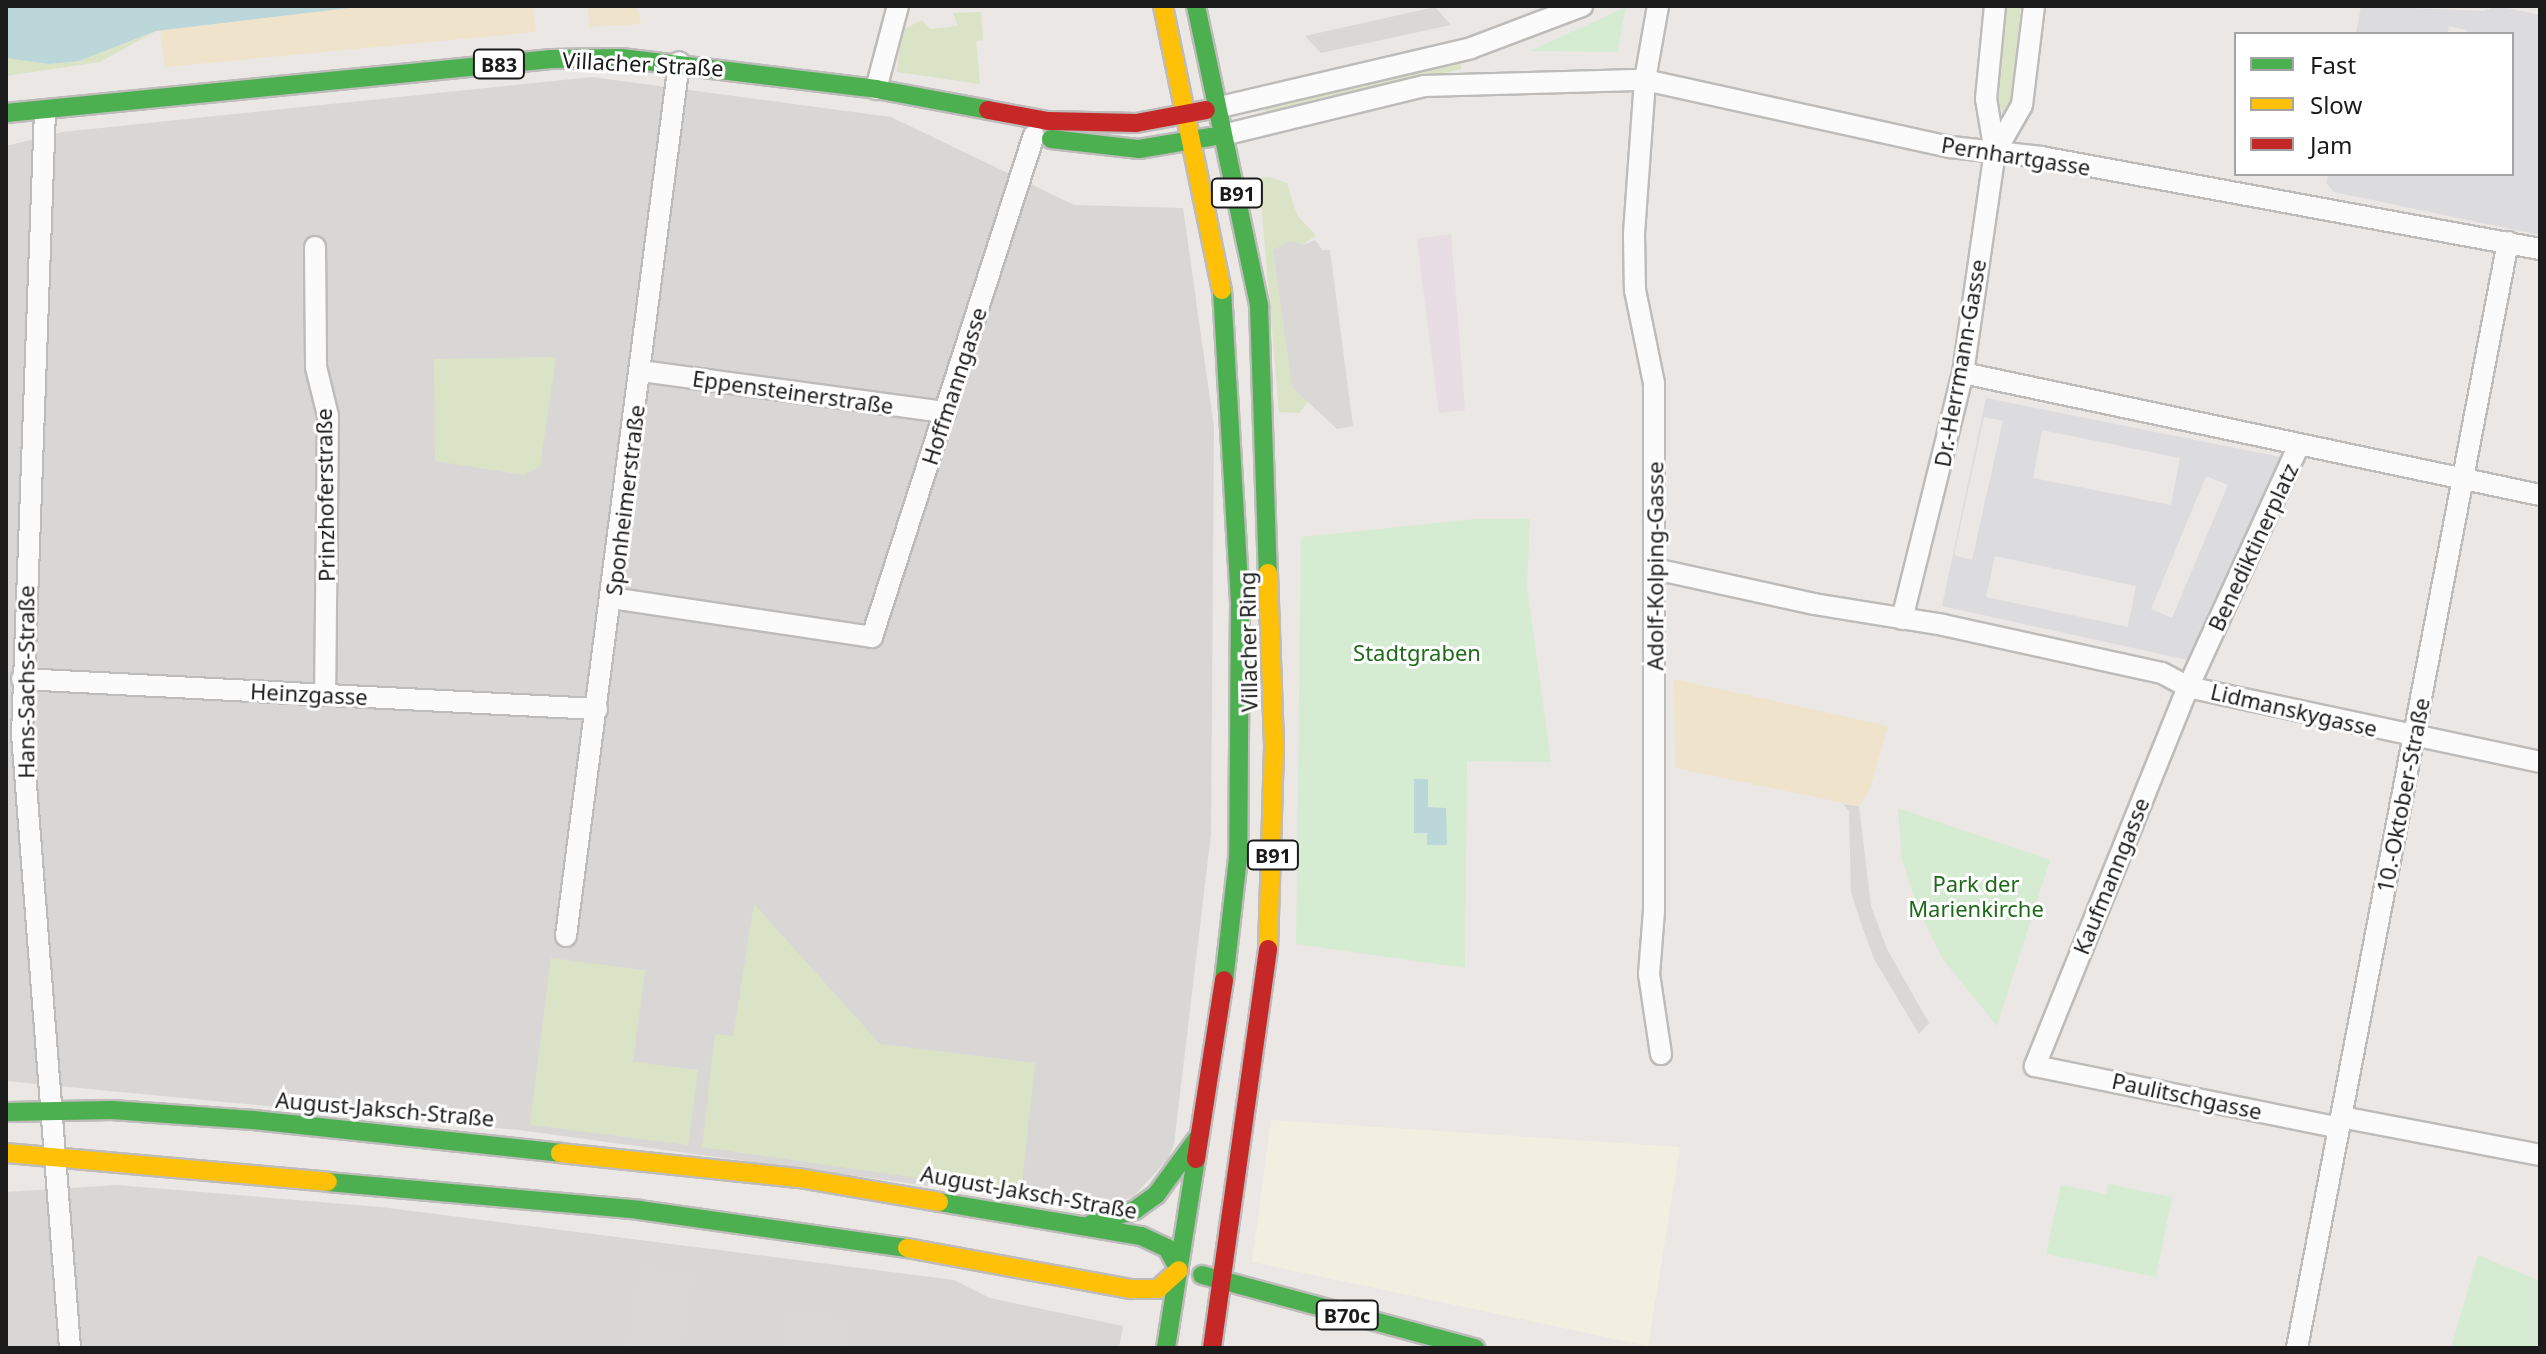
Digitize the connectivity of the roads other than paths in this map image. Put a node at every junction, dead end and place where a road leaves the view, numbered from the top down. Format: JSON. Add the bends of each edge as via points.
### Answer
{"nodes":[{"id":1,"x":898,"y":6,"type":"edge"},
{"id":2,"x":1163,"y":6,"type":"edge"},
{"id":3,"x":1196,"y":6,"type":"edge"},
{"id":4,"x":1582,"y":6,"type":"edge"},
{"id":5,"x":1658,"y":6,"type":"edge"},
{"id":6,"x":1995,"y":6,"type":"edge"},
{"id":7,"x":2034,"y":6,"type":"edge"},
{"id":8,"x":679,"y":62,"type":"junction"},
{"id":9,"x":1645,"y":80,"type":"junction"},
{"id":10,"x":876,"y":89,"type":"junction"},
{"id":11,"x":1216,"y":108,"type":"junction"},
{"id":12,"x":45,"y":111,"type":"junction"},
{"id":13,"x":6,"y":113,"type":"edge"},
{"id":14,"x":990,"y":113,"type":"junction"},
{"id":15,"x":1186,"y":115,"type":"junction"},
{"id":16,"x":1034,"y":135,"type":"junction"},
{"id":17,"x":1223,"y":135,"type":"junction"},
{"id":18,"x":1192,"y":142,"type":"junction"},
{"id":19,"x":1995,"y":152,"type":"junction"},
{"id":20,"x":2508,"y":242,"type":"junction"},
{"id":21,"x":315,"y":247,"type":"dead end"},
{"id":22,"x":2540,"y":249,"type":"edge"},
{"id":23,"x":641,"y":371,"type":"junction"},
{"id":24,"x":1963,"y":373,"type":"junction"},
{"id":25,"x":945,"y":412,"type":"junction"},
{"id":26,"x":2299,"y":445,"type":"junction"},
{"id":27,"x":2463,"y":479,"type":"junction"},
{"id":28,"x":2540,"y":495,"type":"edge"},
{"id":29,"x":1655,"y":569,"type":"junction"},
{"id":30,"x":612,"y":598,"type":"junction"},
{"id":31,"x":1902,"y":619,"type":"junction"},
{"id":32,"x":22,"y":679,"type":"junction"},
{"id":33,"x":2188,"y":687,"type":"junction"},
{"id":34,"x":325,"y":695,"type":"junction"},
{"id":35,"x":597,"y":709,"type":"junction"},
{"id":36,"x":2414,"y":736,"type":"junction"},
{"id":37,"x":2540,"y":762,"type":"edge"},
{"id":38,"x":566,"y":936,"type":"dead end"},
{"id":39,"x":1661,"y":1054,"type":"dead end"},
{"id":40,"x":2035,"y":1066,"type":"joint"},
{"id":41,"x":53,"y":1110,"type":"junction"},
{"id":42,"x":6,"y":1112,"type":"edge"},
{"id":43,"x":2340,"y":1123,"type":"junction"},
{"id":44,"x":1199,"y":1136,"type":"junction"},
{"id":45,"x":6,"y":1153,"type":"edge"},
{"id":46,"x":2540,"y":1155,"type":"edge"},
{"id":47,"x":54,"y":1156,"type":"junction"},
{"id":48,"x":1084,"y":1226,"type":"junction"},
{"id":49,"x":1179,"y":1270,"type":"junction"},
{"id":50,"x":1222,"y":1280,"type":"junction"},
{"id":51,"x":70,"y":1348,"type":"edge"},
{"id":52,"x":1166,"y":1348,"type":"edge"},
{"id":53,"x":1212,"y":1348,"type":"edge"},
{"id":54,"x":1475,"y":1348,"type":"edge"},
{"id":55,"x":2297,"y":1348,"type":"edge"}],
"edges":[{"from":1,"to":10,"type":"street"},
{"from":2,"to":15,"type":"main road","name":"Villacher Ring"},
{"from":3,"to":11,"type":"main road","name":"Villacher Ring"},
{"from":4,"to":11,"type":"street","via":[[1471,48]]},
{"from":5,"to":9,"type":"street","name":"Adolf-Kolping-Gasse"},
{"from":6,"to":19,"type":"street","name":"Dr.-Herrmann-Gasse","via":[[1986,99]]},
{"from":7,"to":19,"type":"street","name":"Dr.-Herrmann-Gasse","via":[[2022,105]]},
{"from":8,"to":10,"type":"main road","name":"Villacher Straße","number":"B83"},
{"from":8,"to":12,"type":"main road","name":"Villacher Straße","number":"B83","via":[[551,59]]},
{"from":8,"to":23,"type":"street","name":"Sponheimerstraße"},
{"from":9,"to":17,"type":"street","name":"Pernhartgasse","via":[[1424,86]]},
{"from":9,"to":19,"type":"street","name":"Pernhartgasse","via":[[1877,133]]},
{"from":9,"to":29,"type":"street","name":"Adolf-Kolping-Gasse","via":[[1634,276],[1654,383]]},
{"from":10,"to":14,"type":"main road","name":"Villacher Straße","number":"B83"},
{"from":11,"to":15,"type":"main road","name":"Villacher Straße"},
{"from":11,"to":17,"type":"main road","name":"Villacher Ring","number":"B91"},
{"from":12,"to":13,"type":"main road","name":"Villacher Straße","number":"B83"},
{"from":12,"to":32,"type":"street","name":"Hans-Sachs-Straße"},
{"from":14,"to":15,"type":"main road","name":"Villacher Straße","via":[[1093,125]]},
{"from":14,"to":16,"type":"main road","name":"Villacher Straße","number":"B83"},
{"from":15,"to":18,"type":"main road","name":"Villacher Ring","number":"B91"},
{"from":16,"to":18,"type":"main road","name":"Villacher Straße","number":"B83","via":[[1112,148]]},
{"from":16,"to":25,"type":"street","name":"Hoffmanngasse"},
{"from":17,"to":18,"type":"main road","name":"Villacher Straße"},
{"from":17,"to":50,"type":"main road","name":"Villacher Ring","number":"B91","via":[[1259,306],[1274,748],[1268,967]]},
{"from":18,"to":44,"type":"main road","name":"Villacher Ring","number":"B91","via":[[1225,306],[1240,601],[1238,858]]},
{"from":19,"to":20,"type":"street","name":"Pernhartgasse"},
{"from":19,"to":24,"type":"street","name":"Dr.-Herrmann-Gasse"},
{"from":20,"to":22,"type":"street","name":"Pernhartgasse"},
{"from":20,"to":27,"type":"street","name":"10.-Oktober-Straße"},
{"from":21,"to":34,"type":"street","name":"Prinzhoferstraße","via":[[316,367],[328,416]]},
{"from":23,"to":25,"type":"street","name":"Eppensteinerstraße"},
{"from":23,"to":30,"type":"street","name":"Sponheimerstraße"},
{"from":24,"to":26,"type":"street","name":"Benediktinerplatz"},
{"from":24,"to":31,"type":"street","name":"Dr.-Herrmann-Gasse"},
{"from":25,"to":30,"type":"street","name":"Hoffmanngasse","via":[[872,637]]},
{"from":26,"to":27,"type":"street"},
{"from":26,"to":33,"type":"street","name":"Benediktinerplatz"},
{"from":27,"to":28,"type":"street"},
{"from":27,"to":36,"type":"street","name":"10.-Oktober-Straße"},
{"from":29,"to":31,"type":"street"},
{"from":29,"to":39,"type":"street","name":"Adolf-Kolping-Gasse","via":[[1654,911],[1649,974]]},
{"from":30,"to":35,"type":"street","name":"Sponheimerstraße"},
{"from":31,"to":33,"type":"street","via":[[2162,673]]},
{"from":32,"to":34,"type":"street","name":"Heinzgasse"},
{"from":32,"to":41,"type":"street","name":"Hans-Sachs-Straße"},
{"from":33,"to":36,"type":"street","name":"Lidmanskygasse"},
{"from":33,"to":40,"type":"street","name":"Kaufmanngasse"},
{"from":34,"to":35,"type":"street","name":"Heinzgasse"},
{"from":35,"to":38,"type":"street","name":"Sponheimerstraße"},
{"from":36,"to":37,"type":"street","name":"Lidmanskygasse"},
{"from":36,"to":43,"type":"street","name":"10.-Oktober-Straße"},
{"from":40,"to":43,"type":"street","name":"Paulitschgasse"},
{"from":41,"to":42,"type":"main road","name":"August-Jaksch-Straße"},
{"from":41,"to":47,"type":"street","name":"Hans-Sachs-Straße"},
{"from":41,"to":48,"type":"main road","name":"August-Jaksch-Straße","via":[[268,1122],[672,1162]]},
{"from":43,"to":46,"type":"street","name":"Paulitschgasse"},
{"from":43,"to":55,"type":"street","name":"10.-Oktober-Straße"},
{"from":44,"to":48,"type":"main road","via":[[1156,1195],[1135,1210]]},
{"from":44,"to":49,"type":"main road","name":"Villacher Ring","number":"B91"},
{"from":45,"to":47,"type":"main road"},
{"from":47,"to":49,"type":"main road","via":[[639,1210],[878,1242],[1131,1289],[1158,1289]]},
{"from":47,"to":51,"type":"street","name":"Hans-Sachs-Straße"},
{"from":48,"to":49,"type":"main road","name":"August-Jaksch-Straße","via":[[1141,1236],[1167,1248]]},
{"from":49,"to":50,"type":"main road","number":"B70c"},
{"from":49,"to":52,"type":"main road","number":"B91"},
{"from":50,"to":53,"type":"main road","number":"B91"},
{"from":50,"to":54,"type":"main road","number":"B70c"}]}
